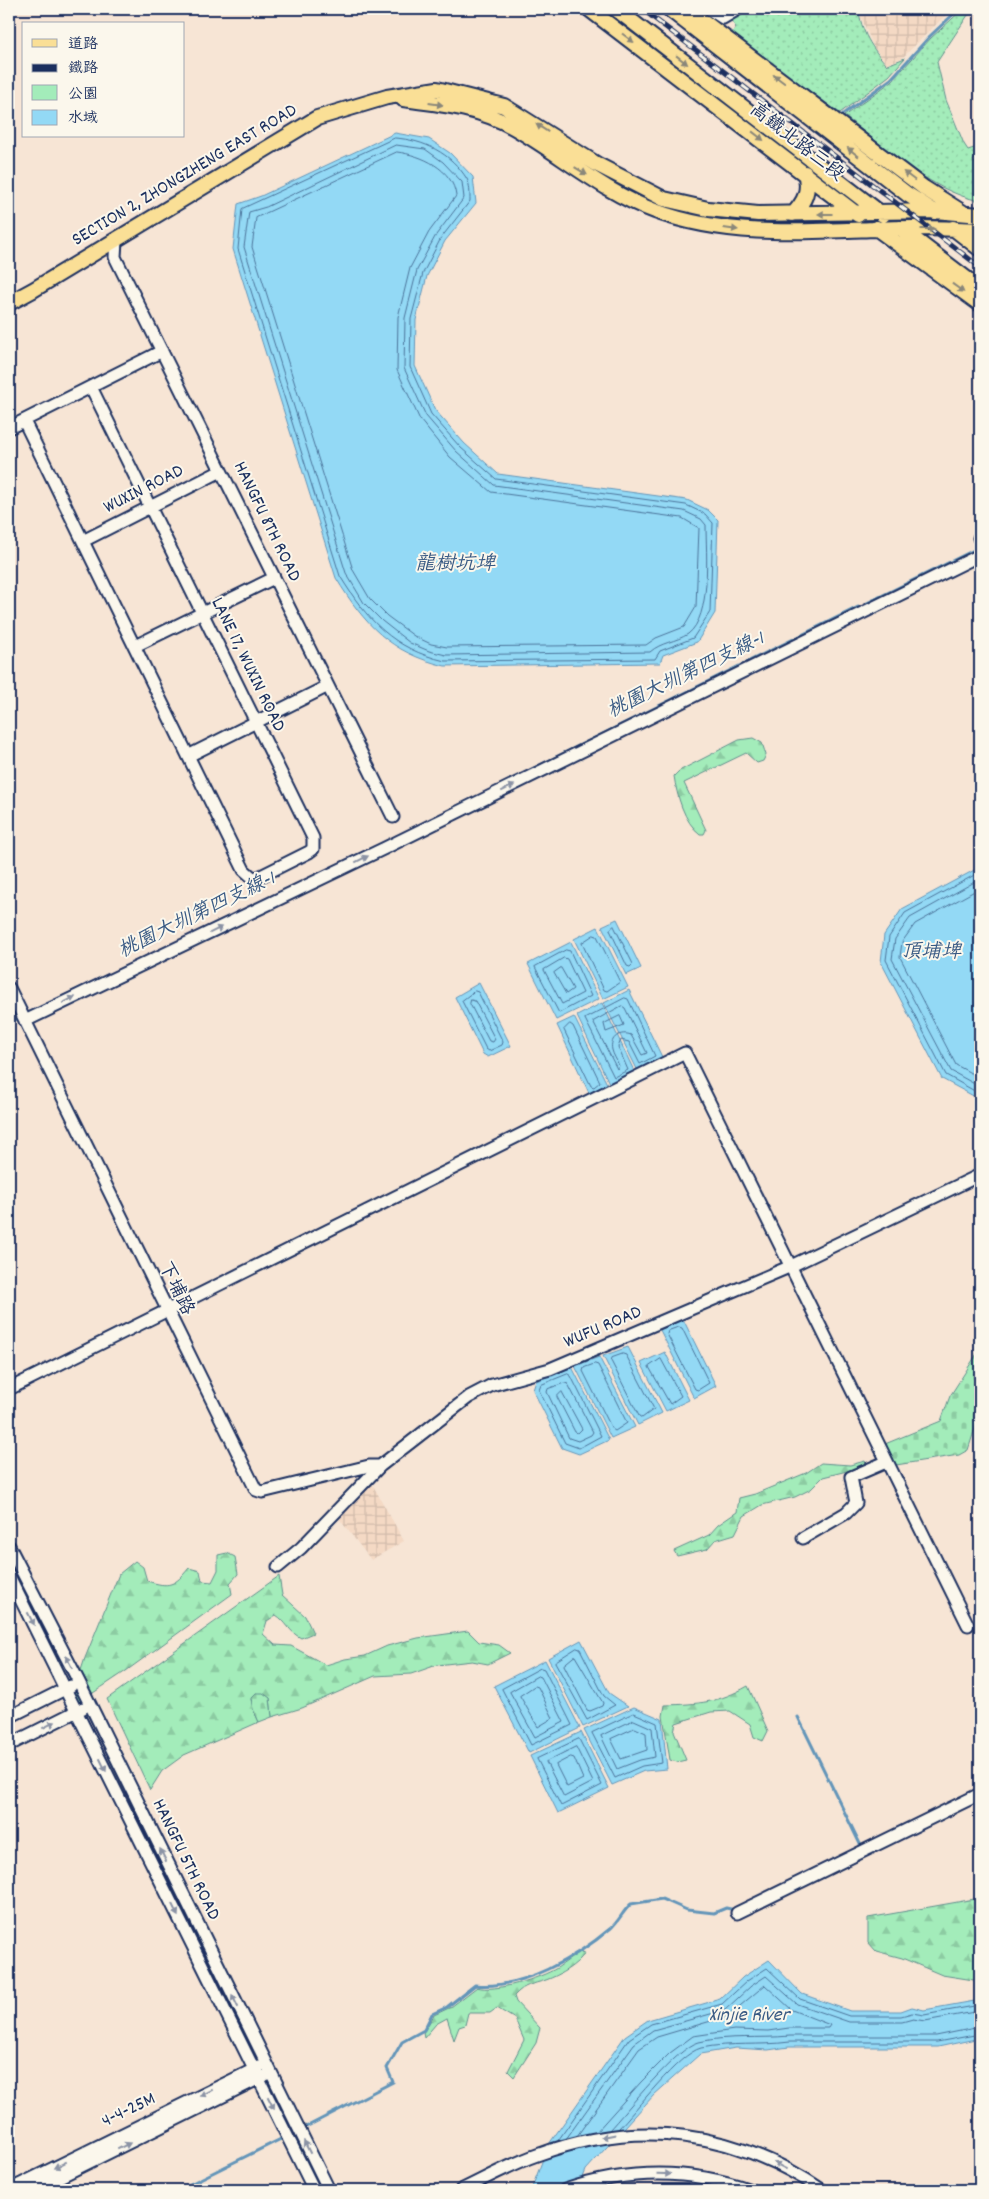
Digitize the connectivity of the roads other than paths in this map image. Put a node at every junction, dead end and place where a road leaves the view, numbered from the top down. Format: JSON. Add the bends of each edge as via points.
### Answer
{"nodes":[{"id":1,"x":589,"y":9,"type":"edge"},
{"id":2,"x":616,"y":9,"type":"edge"},
{"id":3,"x":670,"y":9,"type":"edge"},
{"id":4,"x":687,"y":9,"type":"edge"},
{"id":5,"x":709,"y":9,"type":"edge"},
{"id":6,"x":738,"y":9,"type":"edge"},
{"id":7,"x":387,"y":97,"type":"junction"},
{"id":8,"x":805,"y":173,"type":"junction"},
{"id":9,"x":934,"y":211,"type":"junction"},
{"id":10,"x":880,"y":212,"type":"junction"},
{"id":11,"x":964,"y":213,"type":"junction"},
{"id":12,"x":793,"y":214,"type":"junction"},
{"id":13,"x":856,"y":214,"type":"junction"},
{"id":14,"x":980,"y":216,"type":"edge"},
{"id":15,"x":876,"y":228,"type":"junction"},
{"id":16,"x":980,"y":228,"type":"edge"},
{"id":17,"x":901,"y":229,"type":"junction"},
{"id":18,"x":954,"y":229,"type":"junction"},
{"id":19,"x":116,"y":240,"type":"junction"},
{"id":20,"x":980,"y":249,"type":"edge"},
{"id":21,"x":980,"y":289,"type":"edge"},
{"id":22,"x":9,"y":302,"type":"edge"},
{"id":23,"x":980,"y":304,"type":"edge"},
{"id":24,"x":162,"y":352,"type":"junction"},
{"id":25,"x":91,"y":387,"type":"junction"},
{"id":26,"x":24,"y":421,"type":"junction"},
{"id":27,"x":9,"y":428,"type":"edge"},
{"id":28,"x":221,"y":471,"type":"junction"},
{"id":29,"x":150,"y":507,"type":"junction"},
{"id":30,"x":83,"y":540,"type":"junction"},
{"id":31,"x":980,"y":555,"type":"edge"},
{"id":32,"x":274,"y":578,"type":"junction"},
{"id":33,"x":202,"y":613,"type":"junction"},
{"id":34,"x":135,"y":646,"type":"junction"},
{"id":35,"x":328,"y":686,"type":"junction"},
{"id":36,"x":256,"y":723,"type":"junction"},
{"id":37,"x":188,"y":756,"type":"junction"},
{"id":38,"x":393,"y":817,"type":"dead end"},
{"id":39,"x":9,"y":988,"type":"edge"},
{"id":40,"x":25,"y":1021,"type":"junction"},
{"id":41,"x":980,"y":1175,"type":"edge"},
{"id":42,"x":789,"y":1267,"type":"junction"},
{"id":43,"x":166,"y":1312,"type":"junction"},
{"id":44,"x":9,"y":1389,"type":"edge"},
{"id":45,"x":886,"y":1462,"type":"junction"},
{"id":46,"x":380,"y":1466,"type":"junction"},
{"id":47,"x":803,"y":1538,"type":"dead end"},
{"id":48,"x":9,"y":1546,"type":"edge"},
{"id":49,"x":278,"y":1567,"type":"dead end"},
{"id":50,"x":9,"y":1576,"type":"edge"},
{"id":51,"x":968,"y":1626,"type":"dead end"},
{"id":52,"x":79,"y":1682,"type":"junction"},
{"id":53,"x":66,"y":1688,"type":"junction"},
{"id":54,"x":90,"y":1705,"type":"junction"},
{"id":55,"x":77,"y":1711,"type":"junction"},
{"id":56,"x":9,"y":1717,"type":"edge"},
{"id":57,"x":9,"y":1745,"type":"edge"},
{"id":58,"x":980,"y":1794,"type":"edge"},
{"id":59,"x":737,"y":1913,"type":"dead end"},
{"id":60,"x":268,"y":2069,"type":"junction"},
{"id":61,"x":256,"y":2074,"type":"junction"},
{"id":62,"x":9,"y":2190,"type":"edge"},
{"id":63,"x":33,"y":2190,"type":"edge"},
{"id":64,"x":314,"y":2190,"type":"edge"},
{"id":65,"x":329,"y":2190,"type":"edge"},
{"id":66,"x":461,"y":2190,"type":"edge"},
{"id":67,"x":565,"y":2190,"type":"edge"},
{"id":68,"x":751,"y":2190,"type":"edge"},
{"id":69,"x":822,"y":2190,"type":"edge"}],
"edges":[{"from":1,"to":8,"type":"main road","name":"高鐵北路三段","one_way":true},
{"from":2,"to":10,"type":"main road","name":"高鐵北路三段","one_way":true},
{"from":9,"to":3,"type":"main road","name":"高鐵北路三段","one_way":true,"via":[[907,194]]},
{"from":11,"to":4,"type":"main road","one_way":true,"via":[[924,188]]},
{"from":5,"to":6,"type":"street","via":[[723,18]]},
{"from":12,"to":7,"type":"main road","name":"SECTION 2, ZHONGZHENG EAST ROAD","one_way":true,"via":[[708,209],[664,199],[598,165],[504,106],[436,89]]},
{"from":7,"to":15,"type":"main road","name":"SECTION 2, ZHONGZHENG EAST ROAD","one_way":true,"via":[[475,111],[515,128],[566,163],[653,211],[706,226],[750,232],[829,232]]},
{"from":7,"to":19,"type":"main road","name":"SECTION 2, ZHONGZHENG EAST ROAD","via":[[317,118]]},
{"from":8,"to":12,"type":"main road","via":[[807,194]]},
{"from":8,"to":13,"type":"main road","name":"高鐵北路三段"},
{"from":9,"to":10,"type":"main road","name":"SECTION 2, ZHONGZHENG EAST ROAD"},
{"from":9,"to":11,"type":"main road","name":"SECTION 2, ZHONGZHENG EAST ROAD"},
{"from":9,"to":18,"type":"main road","name":"高鐵北路三段"},
{"from":10,"to":13,"type":"main road","name":"SECTION 2, ZHONGZHENG EAST ROAD"},
{"from":10,"to":17,"type":"main road","name":"高鐵北路三段"},
{"from":11,"to":14,"type":"main road","name":"SECTION 2, ZHONGZHENG EAST ROAD"},
{"from":11,"to":16,"type":"main road"},
{"from":13,"to":12,"type":"main road","name":"SECTION 2, ZHONGZHENG EAST ROAD","one_way":true},
{"from":13,"to":15,"type":"main road","name":"高鐵北路三段"},
{"from":15,"to":17,"type":"main road","name":"SECTION 2, ZHONGZHENG EAST ROAD"},
{"from":15,"to":23,"type":"main road","name":"高鐵北路三段","one_way":true},
{"from":16,"to":18,"type":"main road","name":"SECTION 2, ZHONGZHENG EAST ROAD"},
{"from":17,"to":18,"type":"main road","name":"SECTION 2, ZHONGZHENG EAST ROAD","one_way":true},
{"from":17,"to":21,"type":"main road","name":"高鐵北路三段"},
{"from":18,"to":20,"type":"main road","name":"高鐵北路三段"},
{"from":19,"to":22,"type":"main road","name":"SECTION 2, ZHONGZHENG EAST ROAD"},
{"from":19,"to":24,"type":"street","name":"HANGFU 8TH ROAD","via":[[115,258]]},
{"from":24,"to":25,"type":"street"},
{"from":24,"to":28,"type":"street","name":"HANGFU 8TH ROAD"},
{"from":25,"to":26,"type":"street"},
{"from":25,"to":29,"type":"street","name":"LANE 17, WUXIN ROAD"},
{"from":26,"to":27,"type":"street"},
{"from":26,"to":30,"type":"street"},
{"from":28,"to":29,"type":"street","name":"WUXIN ROAD"},
{"from":28,"to":32,"type":"street","name":"HANGFU 8TH ROAD"},
{"from":29,"to":30,"type":"street","name":"WUXIN ROAD"},
{"from":29,"to":33,"type":"street","name":"LANE 17, WUXIN ROAD"},
{"from":30,"to":34,"type":"street"},
{"from":40,"to":31,"type":"street","one_way":true},
{"from":32,"to":33,"type":"street"},
{"from":32,"to":35,"type":"street","name":"HANGFU 8TH ROAD"},
{"from":33,"to":34,"type":"street"},
{"from":33,"to":36,"type":"street","name":"LANE 17, WUXIN ROAD"},
{"from":34,"to":37,"type":"street"},
{"from":35,"to":36,"type":"street"},
{"from":35,"to":38,"type":"street","name":"HANGFU 8TH ROAD"},
{"from":36,"to":37,"type":"street"},
{"from":36,"to":37,"type":"street","name":"LANE 17, WUXIN ROAD","via":[[313,838],[309,852],[259,877],[248,875]]},
{"from":39,"to":40,"type":"street","name":"下埔路"},
{"from":40,"to":43,"type":"street","name":"下埔路"},
{"from":41,"to":42,"type":"street","name":"WUFU ROAD"},
{"from":42,"to":43,"type":"street","via":[[685,1054]]},
{"from":42,"to":45,"type":"street"},
{"from":42,"to":46,"type":"street","name":"WUFU ROAD","via":[[550,1369],[492,1385],[469,1397]]},
{"from":43,"to":44,"type":"street"},
{"from":43,"to":46,"type":"street","name":"下埔路","via":[[256,1490],[262,1492]]},
{"from":45,"to":47,"type":"street","via":[[851,1477],[856,1503],[846,1513]]},
{"from":45,"to":51,"type":"street"},
{"from":46,"to":49,"type":"street","name":"WUFU ROAD","via":[[301,1548]]},
{"from":52,"to":48,"type":"street","name":"HANGFU 5TH ROAD","one_way":true},
{"from":50,"to":53,"type":"street","name":"HANGFU 5TH ROAD","one_way":true},
{"from":52,"to":53,"type":"street"},
{"from":52,"to":54,"type":"street","name":"HANGFU 5TH ROAD"},
{"from":53,"to":55,"type":"street","name":"HANGFU 5TH ROAD"},
{"from":53,"to":56,"type":"street"},
{"from":54,"to":55,"type":"street"},
{"from":60,"to":54,"type":"street","name":"HANGFU 5TH ROAD","one_way":true},
{"from":57,"to":55,"type":"street","one_way":true},
{"from":55,"to":61,"type":"street","name":"HANGFU 5TH ROAD","one_way":true},
{"from":58,"to":59,"type":"street"},
{"from":60,"to":61,"type":"street","name":"4-4-25M"},
{"from":65,"to":60,"type":"street","name":"HANGFU 5TH ROAD","one_way":true},
{"from":61,"to":62,"type":"street","name":"4-4-25M","one_way":true},
{"from":63,"to":61,"type":"street","name":"4-4-25M","one_way":true},
{"from":61,"to":64,"type":"street","name":"HANGFU 5TH ROAD","one_way":true},
{"from":69,"to":66,"type":"street","one_way":true,"via":[[738,2147],[704,2138],[656,2132],[614,2135],[570,2144],[511,2166]]},
{"from":67,"to":68,"type":"street","one_way":true,"via":[[595,2180],[655,2174],[710,2177]]}]}
